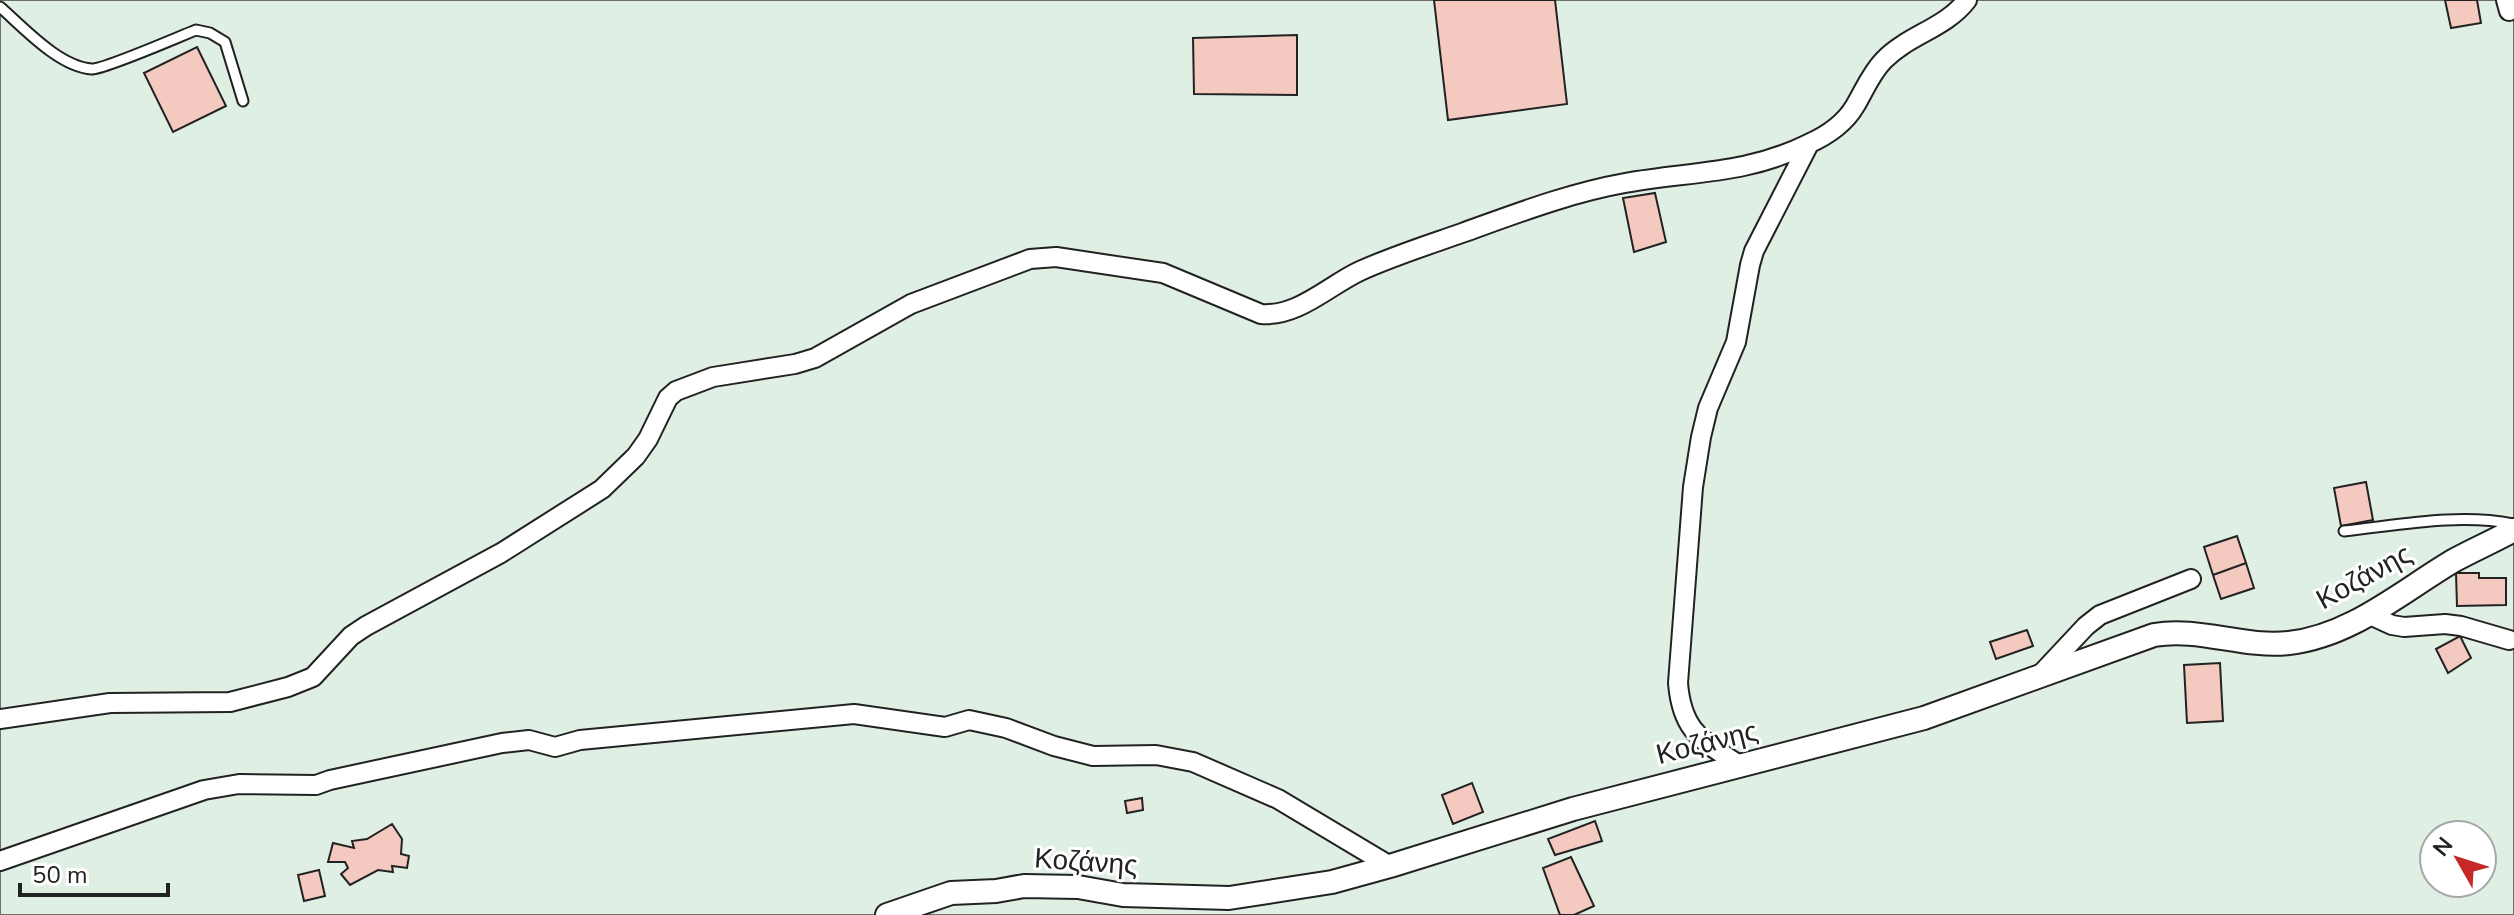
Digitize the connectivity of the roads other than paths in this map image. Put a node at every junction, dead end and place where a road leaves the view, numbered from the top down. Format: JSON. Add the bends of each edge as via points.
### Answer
{"nodes":[{"id":1,"x":1967,"y":0,"type":"edge"},
{"id":2,"x":0,"y":7,"type":"edge"},
{"id":3,"x":243,"y":101,"type":"dead end"},
{"id":4,"x":1809,"y":144,"type":"junction"},
{"id":5,"x":2514,"y":527,"type":"edge"},
{"id":6,"x":2344,"y":531,"type":"dead end"},
{"id":7,"x":2191,"y":579,"type":"dead end"},
{"id":8,"x":2368,"y":614,"type":"junction"},
{"id":9,"x":2509,"y":640,"type":"dead end"},
{"id":10,"x":2041,"y":674,"type":"junction"},
{"id":11,"x":0,"y":719,"type":"edge"},
{"id":12,"x":1739,"y":765,"type":"junction"},
{"id":13,"x":0,"y":861,"type":"edge"},
{"id":14,"x":1390,"y":866,"type":"junction"},
{"id":15,"x":887,"y":915,"type":"edge"}],
"edges":[{"from":1,"to":4,"type":"street","via":[[1883,61],[1848,117]]},
{"from":2,"to":3,"type":"lane","via":[[46,47],[72,64],[94,69],[196,30],[210,33],[225,42]]},
{"from":4,"to":11,"type":"street","via":[[1750,166],[1629,182],[1571,196],[1362,270],[1274,315],[1163,273],[1056,257],[1030,259],[911,304],[815,358],[713,377],[676,391],[636,456],[602,489],[501,553],[366,626],[313,677],[230,702],[110,703]]},
{"from":4,"to":12,"type":"street","via":[[1754,251],[1736,342],[1708,408],[1693,487],[1680,706],[1699,737]]},
{"from":5,"to":6,"type":"lane","via":[[2465,519]]},
{"from":5,"to":8,"type":"street","name":"Κοζάνης"},
{"from":7,"to":10,"type":"street","via":[[2100,615]]},
{"from":8,"to":9,"type":"street","via":[[2392,625],[2461,626]]},
{"from":8,"to":10,"type":"street","name":"Κοζάνης","via":[[2336,631],[2287,643],[2167,632]]},
{"from":10,"to":12,"type":"street","name":"Κοζάνης","via":[[1924,718]]},
{"from":12,"to":14,"type":"street","name":"Κοζάνης"},
{"from":13,"to":14,"type":"street","via":[[224,785],[316,785],[502,743],[529,740],[555,747],[580,740],[854,714],[945,727],[969,720],[1093,756],[1156,755],[1193,762],[1278,799]]},
{"from":14,"to":15,"type":"street","name":"Κοζάνης","via":[[1332,882],[1229,898],[1024,886],[951,893]]}]}
